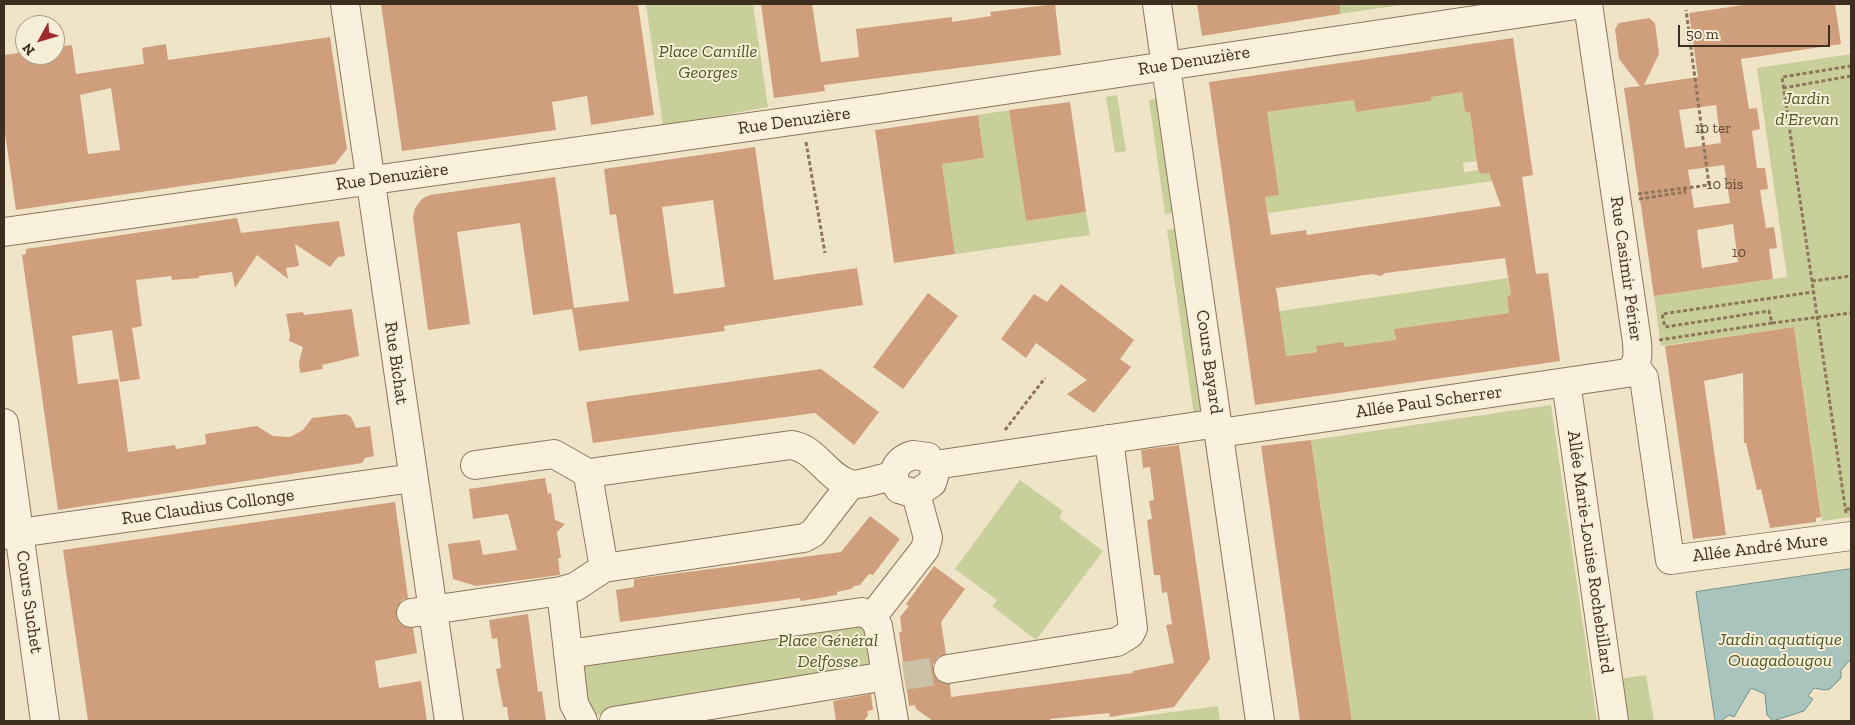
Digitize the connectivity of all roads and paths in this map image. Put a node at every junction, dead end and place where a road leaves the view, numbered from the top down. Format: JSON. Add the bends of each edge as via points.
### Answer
{"nodes":[{"id":1,"x":345,"y":4,"type":"edge"},
{"id":2,"x":1157,"y":4,"type":"edge"},
{"id":3,"x":1583,"y":4,"type":"edge"},
{"id":4,"x":1588,"y":4,"type":"edge"},
{"id":5,"x":1686,"y":10,"type":"dead end"},
{"id":6,"x":1166,"y":65,"type":"junction"},
{"id":7,"x":1851,"y":66,"type":"edge"},
{"id":8,"x":1851,"y":76,"type":"edge"},
{"id":9,"x":1783,"y":88,"type":"junction"},
{"id":10,"x":802,"y":119,"type":"junction"},
{"id":11,"x":370,"y":180,"type":"junction"},
{"id":12,"x":1684,"y":188,"type":"junction"},
{"id":13,"x":1639,"y":194,"type":"dead end"},
{"id":14,"x":1636,"y":199,"type":"dead end"},
{"id":15,"x":4,"y":232,"type":"edge"},
{"id":16,"x":825,"y":253,"type":"dead end"},
{"id":17,"x":1851,"y":276,"type":"edge"},
{"id":18,"x":1812,"y":282,"type":"junction"},
{"id":19,"x":1814,"y":292,"type":"junction"},
{"id":20,"x":1851,"y":313,"type":"edge"},
{"id":21,"x":1817,"y":317,"type":"junction"},
{"id":22,"x":1772,"y":323,"type":"junction"},
{"id":23,"x":1656,"y":340,"type":"dead end"},
{"id":24,"x":1635,"y":366,"type":"junction"},
{"id":25,"x":1045,"y":378,"type":"dead end"},
{"id":26,"x":1566,"y":382,"type":"junction"},
{"id":27,"x":4,"y":424,"type":"edge"},
{"id":28,"x":1219,"y":428,"type":"junction"},
{"id":29,"x":1109,"y":439,"type":"junction"},
{"id":30,"x":983,"y":458,"type":"junction"},
{"id":31,"x":476,"y":465,"type":"dead end"},
{"id":32,"x":935,"y":466,"type":"junction"},
{"id":33,"x":591,"y":475,"type":"junction"},
{"id":34,"x":892,"y":476,"type":"junction"},
{"id":35,"x":413,"y":478,"type":"junction"},
{"id":36,"x":851,"y":484,"type":"junction"},
{"id":37,"x":916,"y":494,"type":"junction"},
{"id":38,"x":1846,"y":509,"type":"junction"},
{"id":39,"x":1851,"y":509,"type":"edge"},
{"id":40,"x":11,"y":534,"type":"edge"},
{"id":41,"x":1851,"y":536,"type":"edge"},
{"id":42,"x":1670,"y":560,"type":"joint"},
{"id":43,"x":604,"y":568,"type":"junction"},
{"id":44,"x":561,"y":591,"type":"junction"},
{"id":45,"x":421,"y":612,"type":"junction"},
{"id":46,"x":872,"y":617,"type":"junction"},
{"id":47,"x":568,"y":654,"type":"junction"},
{"id":48,"x":948,"y":669,"type":"tunnel mouth"},
{"id":49,"x":893,"y":677,"type":"junction"},
{"id":50,"x":440,"y":714,"type":"edge"},
{"id":51,"x":45,"y":721,"type":"edge"},
{"id":52,"x":583,"y":721,"type":"edge"},
{"id":53,"x":614,"y":721,"type":"edge"},
{"id":54,"x":894,"y":721,"type":"edge"},
{"id":55,"x":1260,"y":721,"type":"edge"},
{"id":56,"x":1614,"y":721,"type":"edge"}],
"edges":[{"from":1,"to":11,"type":"street","name":"Rue Bichat"},
{"from":2,"to":6,"type":"street","name":"Cours Bayard"},
{"from":3,"to":6,"type":"street","name":"Rue Denuzière"},
{"from":4,"to":24,"type":"street","name":"Rue Casimir Périer","via":[[1637,342]]},
{"from":5,"to":12,"type":"path","via":[[1709,185]]},
{"from":6,"to":10,"type":"street","name":"Rue Denuzière"},
{"from":6,"to":28,"type":"street","name":"Cours Bayard"},
{"from":7,"to":9,"type":"path","via":[[1782,77]]},
{"from":8,"to":9,"type":"path"},
{"from":9,"to":18,"type":"path"},
{"from":10,"to":11,"type":"street","name":"Rue Denuzière"},
{"from":10,"to":16,"type":"path"},
{"from":11,"to":15,"type":"street","name":"Rue Denuzière"},
{"from":11,"to":35,"type":"street","name":"Rue Bichat"},
{"from":12,"to":13,"type":"path"},
{"from":12,"to":14,"type":"path","via":[[1685,192]]},
{"from":17,"to":18,"type":"path"},
{"from":18,"to":19,"type":"path"},
{"from":19,"to":21,"type":"path"},
{"from":19,"to":22,"type":"path","via":[[1662,314],[1664,327],[1769,311]]},
{"from":20,"to":21,"type":"path"},
{"from":21,"to":22,"type":"path"},
{"from":21,"to":38,"type":"path"},
{"from":22,"to":23,"type":"path"},
{"from":24,"to":26,"type":"street","name":"Allée Paul Scherrer","via":[[1626,373]]},
{"from":24,"to":42,"type":"street","name":"Rue Casimir Périer","via":[[1644,378]]},
{"from":25,"to":30,"type":"path"},
{"from":26,"to":28,"type":"street","name":"Allée Paul Scherrer"},
{"from":26,"to":56,"type":"street","name":"Allée Marie-Louise Rochebillard"},
{"from":27,"to":40,"type":"street","name":"Cours Suchet"},
{"from":28,"to":29,"type":"street","name":"Allée Paul Scherrer"},
{"from":28,"to":55,"type":"street","name":"Cours Bayard"},
{"from":29,"to":30,"type":"street","name":"Allée Paul Scherrer"},
{"from":29,"to":48,"type":"street","via":[[1132,628],[1130,634],[1117,642]]},
{"from":30,"to":32,"type":"street","name":"Allée Paul Scherrer"},
{"from":31,"to":33,"type":"street","via":[[552,448]]},
{"from":32,"to":34,"type":"street","via":[[928,457],[913,455],[900,462]]},
{"from":32,"to":37,"type":"street","via":[[932,483]]},
{"from":33,"to":36,"type":"street","via":[[791,445],[805,448],[839,478]]},
{"from":33,"to":43,"type":"street","via":[[589,481]]},
{"from":34,"to":36,"type":"street"},
{"from":34,"to":37,"type":"street","via":[[899,489]]},
{"from":35,"to":40,"type":"street","name":"Rue Claudius Collonge"},
{"from":35,"to":45,"type":"street","name":"Rue Bichat","via":[[416,572]]},
{"from":36,"to":43,"type":"street","via":[[813,533],[804,538]]},
{"from":37,"to":46,"type":"street","via":[[928,538],[925,549]]},
{"from":38,"to":39,"type":"path"},
{"from":38,"to":41,"type":"path"},
{"from":40,"to":51,"type":"street","name":"Cours Suchet"},
{"from":41,"to":42,"type":"street","name":"Allée André Mure"},
{"from":43,"to":44,"type":"street","via":[[575,587]]},
{"from":44,"to":45,"type":"street"},
{"from":44,"to":47,"type":"street"},
{"from":45,"to":50,"type":"street","name":"Rue Bichat"},
{"from":46,"to":47,"type":"street","via":[[862,612]]},
{"from":46,"to":49,"type":"street","via":[[878,626]]},
{"from":47,"to":52,"type":"street","via":[[574,704]]},
{"from":49,"to":53,"type":"street"},
{"from":49,"to":54,"type":"street"}]}
